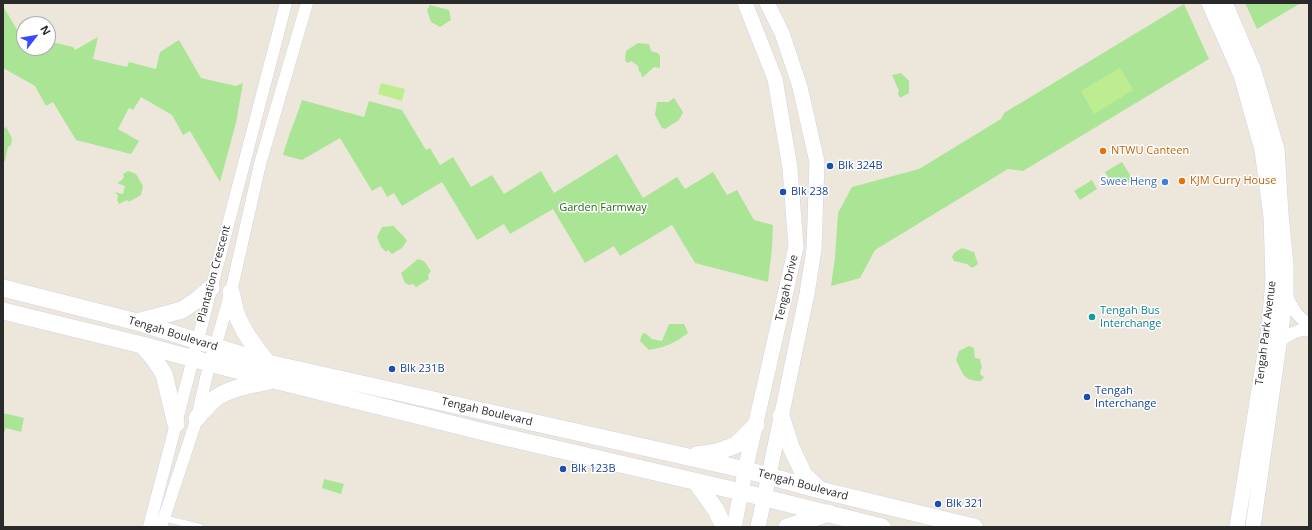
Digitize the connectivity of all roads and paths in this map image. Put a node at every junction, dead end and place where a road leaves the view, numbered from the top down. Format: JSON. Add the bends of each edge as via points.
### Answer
{"nodes":[{"id":1,"x":286,"y":3,"type":"edge"},
{"id":2,"x":307,"y":3,"type":"edge"},
{"id":3,"x":745,"y":3,"type":"edge"},
{"id":4,"x":767,"y":3,"type":"edge"},
{"id":5,"x":1210,"y":3,"type":"edge"},
{"id":6,"x":1225,"y":3,"type":"edge"},
{"id":7,"x":269,"y":68,"type":"junction"},
{"id":8,"x":286,"y":76,"type":"junction"},
{"id":9,"x":3,"y":288,"type":"edge"},
{"id":10,"x":211,"y":288,"type":"junction"},
{"id":11,"x":231,"y":292,"type":"junction"},
{"id":12,"x":1286,"y":295,"type":"junction"},
{"id":13,"x":3,"y":311,"type":"edge"},
{"id":14,"x":137,"y":322,"type":"junction"},
{"id":15,"x":1309,"y":324,"type":"edge"},
{"id":16,"x":1309,"y":330,"type":"edge"},
{"id":17,"x":196,"y":341,"type":"junction"},
{"id":18,"x":1280,"y":341,"type":"junction"},
{"id":19,"x":142,"y":345,"type":"junction"},
{"id":20,"x":215,"y":347,"type":"junction"},
{"id":21,"x":193,"y":359,"type":"junction"},
{"id":22,"x":268,"y":363,"type":"junction"},
{"id":23,"x":211,"y":364,"type":"junction"},
{"id":24,"x":274,"y":380,"type":"junction"},
{"id":25,"x":781,"y":416,"type":"junction"},
{"id":26,"x":197,"y":418,"type":"junction"},
{"id":27,"x":176,"y":424,"type":"junction"},
{"id":28,"x":756,"y":425,"type":"junction"},
{"id":29,"x":685,"y":456,"type":"junction"},
{"id":30,"x":746,"y":470,"type":"junction"},
{"id":31,"x":768,"y":476,"type":"junction"},
{"id":32,"x":696,"y":482,"type":"junction"},
{"id":33,"x":820,"y":490,"type":"junction"},
{"id":34,"x":741,"y":492,"type":"junction"},
{"id":35,"x":764,"y":498,"type":"junction"},
{"id":36,"x":829,"y":513,"type":"junction"},
{"id":37,"x":162,"y":523,"type":"edge"},
{"id":38,"x":148,"y":527,"type":"edge"},
{"id":39,"x":200,"y":527,"type":"edge"},
{"id":40,"x":724,"y":527,"type":"edge"},
{"id":41,"x":734,"y":527,"type":"edge"},
{"id":42,"x":758,"y":527,"type":"edge"},
{"id":43,"x":787,"y":527,"type":"edge"},
{"id":44,"x":882,"y":527,"type":"edge"},
{"id":45,"x":974,"y":527,"type":"edge"},
{"id":46,"x":1237,"y":527,"type":"edge"},
{"id":47,"x":1253,"y":527,"type":"edge"}],
"edges":[{"from":1,"to":7,"type":"street","name":"Plantation Crescent"},
{"from":2,"to":8,"type":"street","name":"Plantation Crescent"},
{"from":3,"to":28,"type":"street","name":"Tengah Drive","via":[[775,79],[790,168],[796,247]]},
{"from":4,"to":25,"type":"street","name":"Tengah Drive","via":[[782,33],[800,87],[817,162],[814,249]]},
{"from":5,"to":46,"type":"street","name":"Tengah Park Avenue","via":[[1241,75],[1262,150],[1271,217],[1273,279],[1269,328]]},
{"from":6,"to":12,"type":"street","name":"Tengah Park Avenue","via":[[1254,71],[1277,149]]},
{"from":7,"to":8,"type":"street","via":[[273,78]]},
{"from":7,"to":10,"type":"street","name":"Plantation Crescent"},
{"from":8,"to":11,"type":"street","name":"Plantation Crescent","via":[[260,164]]},
{"from":9,"to":14,"type":"main road","name":"Tengah Boulevard"},
{"from":10,"to":14,"type":"main road","via":[[182,310]]},
{"from":10,"to":17,"type":"street","name":"Plantation Crescent"},
{"from":11,"to":20,"type":"street","name":"Plantation Crescent"},
{"from":11,"to":22,"type":"main road","via":[[242,326]]},
{"from":12,"to":15,"type":"street","via":[[1295,312]]},
{"from":12,"to":18,"type":"street","name":"Tengah Park Avenue"},
{"from":13,"to":19,"type":"main road","name":"Tengah Boulevard"},
{"from":14,"to":17,"type":"main road","name":"Tengah Boulevard"},
{"from":16,"to":18,"type":"street","via":[[1294,332]]},
{"from":17,"to":20,"type":"main road","name":"Tengah Boulevard"},
{"from":17,"to":21,"type":"street","name":"Plantation Crescent"},
{"from":18,"to":47,"type":"street","name":"Tengah Park Avenue"},
{"from":19,"to":21,"type":"main road","name":"Tengah Boulevard"},
{"from":19,"to":27,"type":"main road","via":[[164,374]]},
{"from":20,"to":22,"type":"main road","name":"Tengah Boulevard"},
{"from":20,"to":23,"type":"street","name":"Plantation Crescent"},
{"from":21,"to":23,"type":"main road","name":"Tengah Boulevard"},
{"from":21,"to":27,"type":"street","name":"Plantation Crescent"},
{"from":22,"to":29,"type":"main road","name":"Tengah Boulevard"},
{"from":23,"to":24,"type":"main road","name":"Tengah Boulevard"},
{"from":23,"to":26,"type":"street","name":"Plantation Crescent"},
{"from":24,"to":26,"type":"main road","via":[[224,393]]},
{"from":24,"to":32,"type":"main road","name":"Tengah Boulevard"},
{"from":25,"to":31,"type":"street","name":"Tengah Drive"},
{"from":25,"to":33,"type":"main road","via":[[804,475]]},
{"from":26,"to":37,"type":"street","name":"Plantation Crescent"},
{"from":27,"to":38,"type":"street","name":"Plantation Crescent"},
{"from":28,"to":29,"type":"main road","via":[[736,445],[717,452]]},
{"from":28,"to":30,"type":"street","name":"Tengah Drive"},
{"from":29,"to":30,"type":"main road","name":"Tengah Boulevard"},
{"from":30,"to":31,"type":"main road","name":"Tengah Boulevard"},
{"from":30,"to":34,"type":"street","name":"Tengah Drive"},
{"from":31,"to":33,"type":"main road","name":"Tengah Boulevard"},
{"from":31,"to":35,"type":"street","name":"Tengah Drive"},
{"from":32,"to":34,"type":"main road","name":"Tengah Boulevard"},
{"from":32,"to":40,"type":"main road","via":[[716,510]]},
{"from":33,"to":45,"type":"main road","name":"Tengah Boulevard"},
{"from":34,"to":35,"type":"main road","name":"Tengah Boulevard"},
{"from":34,"to":41,"type":"street","name":"Tengah Drive"},
{"from":35,"to":36,"type":"main road","name":"Tengah Boulevard"},
{"from":35,"to":42,"type":"street","name":"Tengah Drive"},
{"from":36,"to":43,"type":"main road"},
{"from":36,"to":44,"type":"main road","name":"Tengah Boulevard"},
{"from":37,"to":39,"type":"lane"}]}
